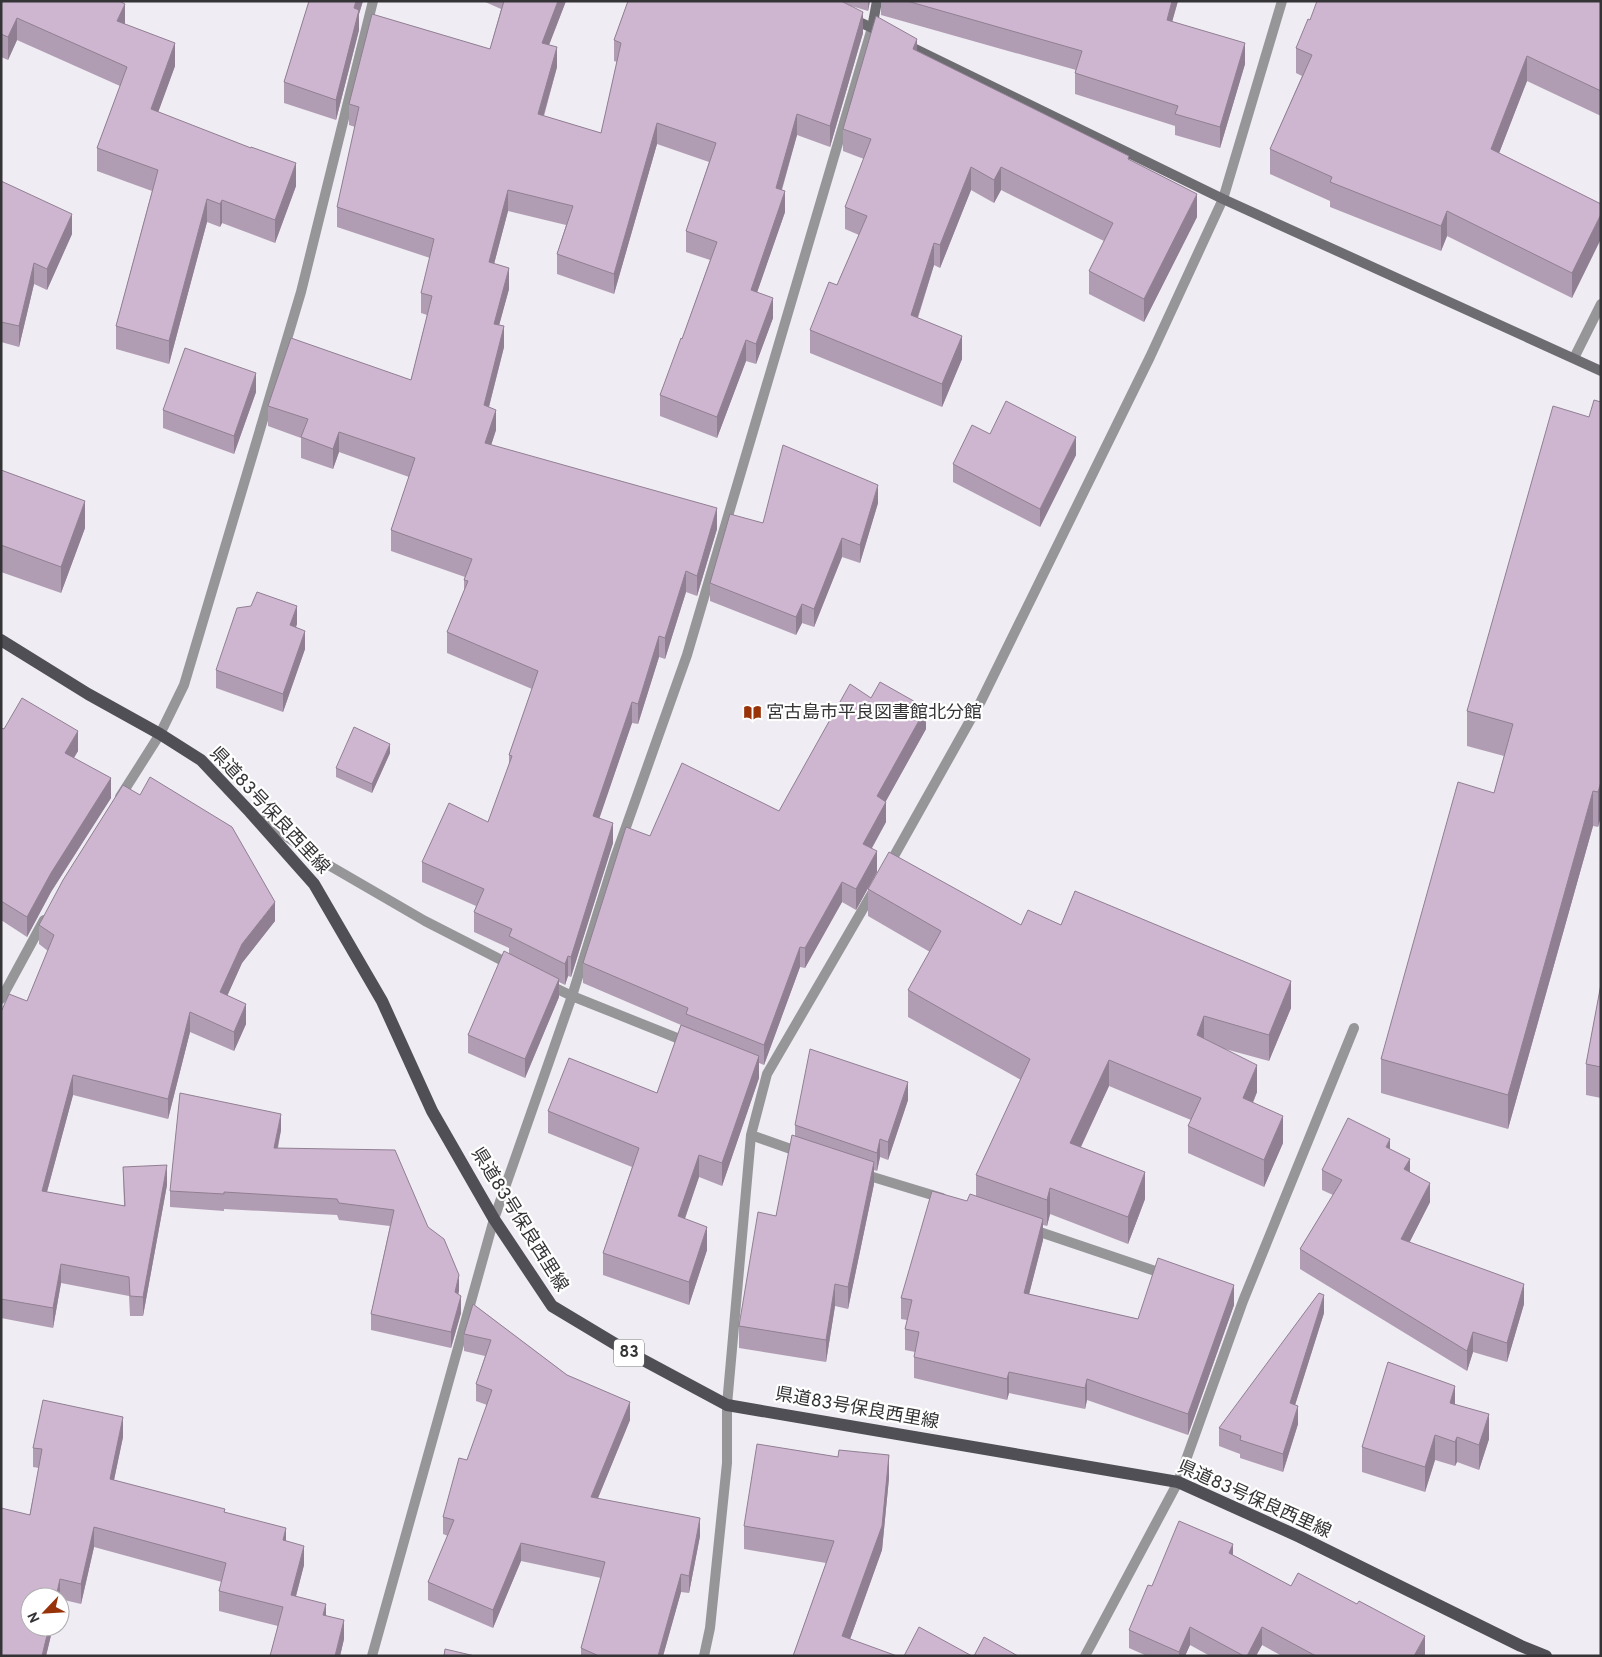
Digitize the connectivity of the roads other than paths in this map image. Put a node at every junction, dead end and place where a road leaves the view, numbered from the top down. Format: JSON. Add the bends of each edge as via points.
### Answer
{"nodes":[{"id":1,"x":373,"y":1,"type":"edge"},
{"id":2,"x":878,"y":1,"type":"edge"},
{"id":3,"x":1282,"y":1,"type":"edge"},
{"id":4,"x":847,"y":17,"type":"edge"},
{"id":5,"x":872,"y":28,"type":"junction"},
{"id":6,"x":1223,"y":198,"type":"junction"},
{"id":7,"x":1601,"y":304,"type":"edge"},
{"id":8,"x":1574,"y":358,"type":"junction"},
{"id":9,"x":1601,"y":371,"type":"edge"},
{"id":10,"x":1,"y":640,"type":"edge"},
{"id":11,"x":160,"y":734,"type":"junction"},
{"id":12,"x":114,"y":807,"type":"edge"},
{"id":13,"x":250,"y":812,"type":"junction"},
{"id":14,"x":48,"y":913,"type":"edge"},
{"id":15,"x":520,"y":970,"type":"edge"},
{"id":16,"x":537,"y":979,"type":"edge"},
{"id":17,"x":572,"y":996,"type":"junction"},
{"id":18,"x":1,"y":999,"type":"edge"},
{"id":19,"x":1354,"y":1028,"type":"dead end"},
{"id":20,"x":696,"y":1046,"type":"edge"},
{"id":21,"x":751,"y":1135,"type":"junction"},
{"id":22,"x":814,"y":1157,"type":"edge"},
{"id":23,"x":851,"y":1170,"type":"edge"},
{"id":24,"x":949,"y":1200,"type":"edge"},
{"id":25,"x":494,"y":1219,"type":"junction"},
{"id":26,"x":1022,"y":1226,"type":"edge"},
{"id":27,"x":1179,"y":1279,"type":"edge"},
{"id":28,"x":727,"y":1405,"type":"junction"},
{"id":29,"x":1178,"y":1482,"type":"junction"},
{"id":30,"x":372,"y":1656,"type":"edge"},
{"id":31,"x":704,"y":1656,"type":"edge"},
{"id":32,"x":1085,"y":1656,"type":"edge"},
{"id":33,"x":1546,"y":1656,"type":"edge"}],
"edges":[{"from":1,"to":11,"type":"street","via":[[301,292],[184,684]]},
{"from":2,"to":5,"type":"street"},
{"from":3,"to":6,"type":"street"},
{"from":4,"to":5,"type":"street"},
{"from":5,"to":6,"type":"street"},
{"from":5,"to":17,"type":"street","via":[[687,655],[615,858]]},
{"from":6,"to":8,"type":"street"},
{"from":6,"to":21,"type":"street","via":[[981,701],[838,955],[763,1072]]},
{"from":7,"to":8,"type":"street"},
{"from":8,"to":9,"type":"street"},
{"from":10,"to":11,"type":"main road","name":"県道83号保良西里線","number":"83"},
{"from":11,"to":12,"type":"street"},
{"from":11,"to":13,"type":"main road","name":"県道83号保良西里線","number":"83","via":[[201,760]]},
{"from":13,"to":15,"type":"street","via":[[325,863],[425,921]]},
{"from":13,"to":25,"type":"main road","name":"県道83号保良西里線","number":"83","via":[[314,884],[382,1001],[432,1111]]},
{"from":14,"to":18,"type":"street"},
{"from":16,"to":17,"type":"street"},
{"from":17,"to":20,"type":"street"},
{"from":17,"to":25,"type":"street"},
{"from":19,"to":29,"type":"street","via":[[1239,1300]]},
{"from":21,"to":22,"type":"street"},
{"from":21,"to":28,"type":"street"},
{"from":23,"to":24,"type":"street"},
{"from":25,"to":28,"type":"main road","name":"県道83号保良西里線","number":"83","via":[[552,1306]]},
{"from":25,"to":30,"type":"street"},
{"from":26,"to":27,"type":"street"},
{"from":28,"to":29,"type":"main road","name":"県道83号保良西里線","number":"83"},
{"from":28,"to":31,"type":"street","via":[[727,1463],[710,1628]]},
{"from":29,"to":32,"type":"street"},
{"from":29,"to":33,"type":"main road","name":"県道83号保良西里線","number":"83"}]}
